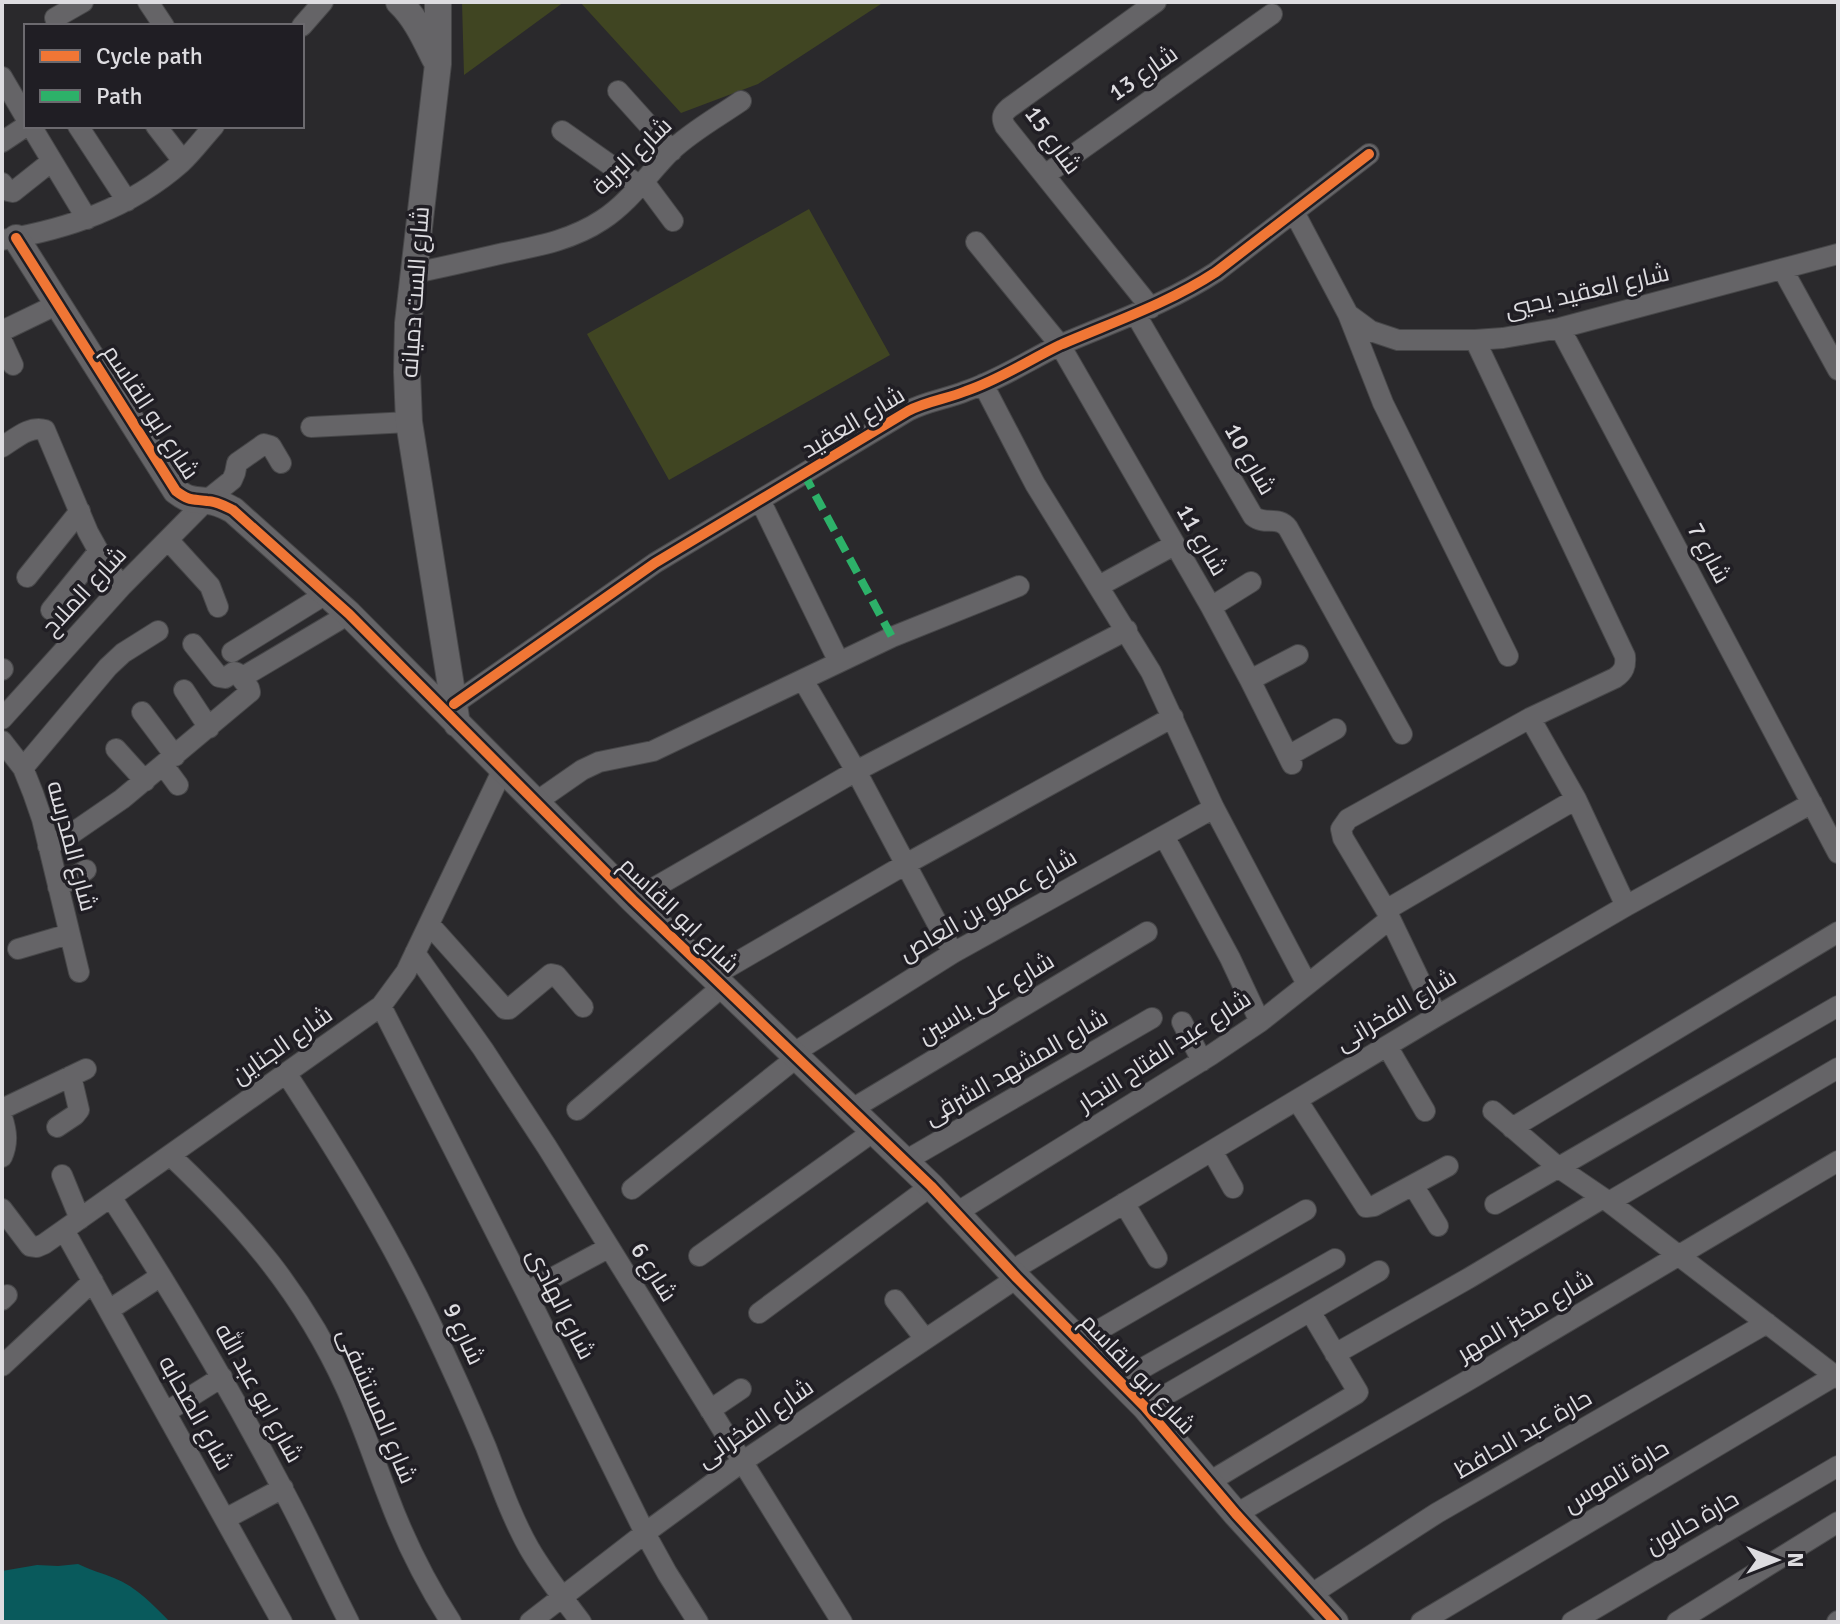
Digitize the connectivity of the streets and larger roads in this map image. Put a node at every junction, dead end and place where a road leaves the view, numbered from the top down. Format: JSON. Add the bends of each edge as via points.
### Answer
{"nodes":[{"id":1,"x":83,"y":2,"type":"edge"},
{"id":2,"x":148,"y":2,"type":"edge"},
{"id":3,"x":323,"y":2,"type":"edge"},
{"id":4,"x":399,"y":2,"type":"edge"},
{"id":5,"x":438,"y":2,"type":"edge"},
{"id":6,"x":1156,"y":2,"type":"edge"},
{"id":7,"x":1272,"y":14,"type":"dead end"},
{"id":8,"x":55,"y":18,"type":"dead end"},
{"id":9,"x":163,"y":24,"type":"edge"},
{"id":10,"x":304,"y":24,"type":"edge"},
{"id":11,"x":438,"y":64,"type":"junction"},
{"id":12,"x":2,"y":77,"type":"edge"},
{"id":13,"x":618,"y":91,"type":"dead end"},
{"id":14,"x":741,"y":101,"type":"dead end"},
{"id":15,"x":24,"y":115,"type":"edge"},
{"id":16,"x":25,"y":128,"type":"edge"},
{"id":17,"x":29,"y":128,"type":"edge"},
{"id":18,"x":79,"y":128,"type":"edge"},
{"id":19,"x":158,"y":128,"type":"edge"},
{"id":20,"x":212,"y":128,"type":"edge"},
{"id":21,"x":562,"y":131,"type":"dead end"},
{"id":22,"x":2,"y":142,"type":"edge"},
{"id":23,"x":672,"y":151,"type":"junction"},
{"id":24,"x":1369,"y":154,"type":"dead end"},
{"id":25,"x":52,"y":161,"type":"junction"},
{"id":26,"x":183,"y":161,"type":"junction"},
{"id":27,"x":1045,"y":175,"type":"junction"},
{"id":28,"x":2,"y":183,"type":"edge"},
{"id":29,"x":642,"y":184,"type":"junction"},
{"id":30,"x":127,"y":201,"type":"junction"},
{"id":31,"x":1294,"y":212,"type":"junction"},
{"id":32,"x":87,"y":219,"type":"junction"},
{"id":33,"x":673,"y":221,"type":"dead end"},
{"id":34,"x":9,"y":239,"type":"edge"},
{"id":35,"x":976,"y":242,"type":"dead end"},
{"id":36,"x":1838,"y":254,"type":"edge"},
{"id":37,"x":1783,"y":270,"type":"junction"},
{"id":38,"x":414,"y":273,"type":"junction"},
{"id":39,"x":58,"y":304,"type":"junction"},
{"id":40,"x":1144,"y":311,"type":"junction"},
{"id":41,"x":1348,"y":314,"type":"junction"},
{"id":42,"x":1560,"y":328,"type":"junction"},
{"id":43,"x":2,"y":331,"type":"edge"},
{"id":44,"x":1475,"y":340,"type":"junction"},
{"id":45,"x":2,"y":341,"type":"edge"},
{"id":46,"x":1060,"y":345,"type":"junction"},
{"id":47,"x":13,"y":365,"type":"dead end"},
{"id":48,"x":1838,"y":370,"type":"edge"},
{"id":49,"x":983,"y":384,"type":"junction"},
{"id":50,"x":409,"y":422,"type":"junction"},
{"id":51,"x":311,"y":427,"type":"dead end"},
{"id":52,"x":2,"y":447,"type":"edge"},
{"id":53,"x":281,"y":463,"type":"dead end"},
{"id":54,"x":207,"y":500,"type":"junction"},
{"id":55,"x":760,"y":500,"type":"junction"},
{"id":56,"x":80,"y":511,"type":"junction"},
{"id":57,"x":169,"y":541,"type":"junction"},
{"id":58,"x":1174,"y":545,"type":"junction"},
{"id":59,"x":98,"y":552,"type":"junction"},
{"id":60,"x":27,"y":577,"type":"dead end"},
{"id":61,"x":1251,"y":582,"type":"dead end"},
{"id":62,"x":122,"y":586,"type":"junction"},
{"id":63,"x":1019,"y":586,"type":"dead end"},
{"id":64,"x":1099,"y":586,"type":"junction"},
{"id":65,"x":326,"y":594,"type":"junction"},
{"id":66,"x":218,"y":607,"type":"dead end"},
{"id":67,"x":1211,"y":607,"type":"junction"},
{"id":68,"x":51,"y":610,"type":"dead end"},
{"id":69,"x":349,"y":614,"type":"junction"},
{"id":70,"x":1127,"y":630,"type":"junction"},
{"id":71,"x":158,"y":631,"type":"dead end"},
{"id":72,"x":193,"y":644,"type":"dead end"},
{"id":73,"x":232,"y":652,"type":"dead end"},
{"id":74,"x":1298,"y":655,"type":"dead end"},
{"id":75,"x":1508,"y":656,"type":"dead end"},
{"id":76,"x":839,"y":662,"type":"junction"},
{"id":77,"x":241,"y":678,"type":"junction"},
{"id":78,"x":803,"y":680,"type":"junction"},
{"id":79,"x":1250,"y":680,"type":"junction"},
{"id":80,"x":184,"y":690,"type":"dead end"},
{"id":81,"x":142,"y":712,"type":"dead end"},
{"id":82,"x":455,"y":714,"type":"junction"},
{"id":83,"x":1173,"y":717,"type":"junction"},
{"id":84,"x":1530,"y":718,"type":"junction"},
{"id":85,"x":2,"y":719,"type":"edge"},
{"id":86,"x":209,"y":728,"type":"junction"},
{"id":87,"x":1336,"y":729,"type":"dead end"},
{"id":88,"x":1402,"y":734,"type":"dead end"},
{"id":89,"x":2,"y":741,"type":"edge"},
{"id":90,"x":116,"y":749,"type":"dead end"},
{"id":91,"x":169,"y":761,"type":"junction"},
{"id":92,"x":23,"y":768,"type":"junction"},
{"id":93,"x":503,"y":769,"type":"junction"},
{"id":94,"x":856,"y":771,"type":"junction"},
{"id":95,"x":145,"y":781,"type":"junction"},
{"id":96,"x":178,"y":785,"type":"dead end"},
{"id":97,"x":1576,"y":799,"type":"junction"},
{"id":98,"x":536,"y":802,"type":"junction"},
{"id":99,"x":1812,"y":803,"type":"junction"},
{"id":100,"x":1214,"y":808,"type":"junction"},
{"id":101,"x":1831,"y":820,"type":"edge"},
{"id":102,"x":1164,"y":836,"type":"junction"},
{"id":103,"x":48,"y":846,"type":"junction"},
{"id":104,"x":1838,"y":853,"type":"edge"},
{"id":105,"x":906,"y":864,"type":"junction"},
{"id":106,"x":86,"y":870,"type":"dead end"},
{"id":107,"x":58,"y":887,"type":"junction"},
{"id":108,"x":633,"y":900,"type":"junction"},
{"id":109,"x":1626,"y":906,"type":"junction"},
{"id":110,"x":1388,"y":914,"type":"junction"},
{"id":111,"x":429,"y":924,"type":"junction"},
{"id":112,"x":1147,"y":932,"type":"dead end"},
{"id":113,"x":1838,"y":932,"type":"edge"},
{"id":114,"x":69,"y":934,"type":"junction"},
{"id":115,"x":18,"y":949,"type":"dead end"},
{"id":116,"x":415,"y":953,"type":"junction"},
{"id":117,"x":953,"y":953,"type":"junction"},
{"id":118,"x":79,"y":972,"type":"dead end"},
{"id":119,"x":718,"y":981,"type":"junction"},
{"id":120,"x":1307,"y":984,"type":"junction"},
{"id":121,"x":381,"y":1006,"type":"junction"},
{"id":122,"x":1838,"y":1006,"type":"edge"},
{"id":123,"x":583,"y":1007,"type":"dead end"},
{"id":124,"x":1437,"y":1016,"type":"junction"},
{"id":125,"x":1152,"y":1018,"type":"dead end"},
{"id":126,"x":1182,"y":1022,"type":"dead end"},
{"id":127,"x":1260,"y":1022,"type":"junction"},
{"id":128,"x":1387,"y":1046,"type":"junction"},
{"id":129,"x":794,"y":1056,"type":"junction"},
{"id":130,"x":1202,"y":1061,"type":"junction"},
{"id":131,"x":1838,"y":1068,"type":"edge"},
{"id":132,"x":286,"y":1073,"type":"junction"},
{"id":133,"x":1297,"y":1100,"type":"junction"},
{"id":134,"x":2,"y":1109,"type":"edge"},
{"id":135,"x":852,"y":1109,"type":"junction"},
{"id":136,"x":577,"y":1110,"type":"dead end"},
{"id":137,"x":1425,"y":1111,"type":"dead end"},
{"id":138,"x":1493,"y":1111,"type":"dead end"},
{"id":139,"x":2,"y":1117,"type":"edge"},
{"id":140,"x":57,"y":1127,"type":"dead end"},
{"id":141,"x":1512,"y":1128,"type":"junction"},
{"id":142,"x":874,"y":1131,"type":"junction"},
{"id":143,"x":1212,"y":1151,"type":"junction"},
{"id":144,"x":170,"y":1155,"type":"junction"},
{"id":145,"x":2,"y":1157,"type":"edge"},
{"id":146,"x":905,"y":1161,"type":"junction"},
{"id":147,"x":1838,"y":1161,"type":"edge"},
{"id":148,"x":1448,"y":1166,"type":"dead end"},
{"id":149,"x":1559,"y":1168,"type":"junction"},
{"id":150,"x":62,"y":1175,"type":"dead end"},
{"id":151,"x":1413,"y":1185,"type":"junction"},
{"id":152,"x":931,"y":1186,"type":"junction"},
{"id":153,"x":1233,"y":1188,"type":"dead end"},
{"id":154,"x":632,"y":1189,"type":"dead end"},
{"id":155,"x":111,"y":1197,"type":"junction"},
{"id":156,"x":1606,"y":1200,"type":"junction"},
{"id":157,"x":1124,"y":1203,"type":"junction"},
{"id":158,"x":1495,"y":1204,"type":"dead end"},
{"id":159,"x":2,"y":1209,"type":"edge"},
{"id":160,"x":1306,"y":1210,"type":"dead end"},
{"id":161,"x":956,"y":1213,"type":"junction"},
{"id":162,"x":72,"y":1225,"type":"junction"},
{"id":163,"x":1438,"y":1226,"type":"dead end"},
{"id":164,"x":608,"y":1248,"type":"junction"},
{"id":165,"x":699,"y":1256,"type":"dead end"},
{"id":166,"x":1678,"y":1256,"type":"junction"},
{"id":167,"x":1157,"y":1258,"type":"dead end"},
{"id":168,"x":1335,"y":1259,"type":"dead end"},
{"id":169,"x":1379,"y":1271,"type":"dead end"},
{"id":170,"x":1014,"y":1274,"type":"junction"},
{"id":171,"x":161,"y":1276,"type":"junction"},
{"id":172,"x":93,"y":1281,"type":"junction"},
{"id":173,"x":526,"y":1292,"type":"junction"},
{"id":174,"x":895,"y":1300,"type":"dead end"},
{"id":175,"x":109,"y":1310,"type":"junction"},
{"id":176,"x":1310,"y":1311,"type":"junction"},
{"id":177,"x":759,"y":1313,"type":"dead end"},
{"id":178,"x":1767,"y":1323,"type":"junction"},
{"id":179,"x":925,"y":1339,"type":"junction"},
{"id":180,"x":1080,"y":1341,"type":"junction"},
{"id":181,"x":1335,"y":1354,"type":"junction"},
{"id":182,"x":5,"y":1356,"type":"edge"},
{"id":183,"x":1837,"y":1376,"type":"edge"},
{"id":184,"x":222,"y":1377,"type":"junction"},
{"id":185,"x":1120,"y":1381,"type":"junction"},
{"id":186,"x":741,"y":1389,"type":"dead end"},
{"id":187,"x":1145,"y":1407,"type":"junction"},
{"id":188,"x":710,"y":1410,"type":"junction"},
{"id":189,"x":166,"y":1412,"type":"junction"},
{"id":190,"x":742,"y":1462,"type":"junction"},
{"id":191,"x":1838,"y":1466,"type":"edge"},
{"id":192,"x":1209,"y":1482,"type":"junction"},
{"id":193,"x":283,"y":1488,"type":"junction"},
{"id":194,"x":1236,"y":1514,"type":"junction"},
{"id":195,"x":225,"y":1519,"type":"junction"},
{"id":196,"x":1838,"y":1522,"type":"edge"},
{"id":197,"x":645,"y":1533,"type":"junction"},
{"id":198,"x":1310,"y":1595,"type":"junction"},
{"id":199,"x":562,"y":1596,"type":"junction"},
{"id":200,"x":282,"y":1622,"type":"edge"},
{"id":201,"x":349,"y":1622,"type":"edge"},
{"id":202,"x":451,"y":1622,"type":"edge"},
{"id":203,"x":530,"y":1622,"type":"edge"},
{"id":204,"x":581,"y":1622,"type":"edge"},
{"id":205,"x":698,"y":1622,"type":"edge"},
{"id":206,"x":842,"y":1622,"type":"edge"},
{"id":207,"x":1335,"y":1622,"type":"edge"},
{"id":208,"x":1421,"y":1622,"type":"edge"},
{"id":209,"x":1572,"y":1622,"type":"edge"},
{"id":210,"x":1677,"y":1622,"type":"edge"}],
"edges":[{"from":1,"to":8,"type":"street"},
{"from":2,"to":9,"type":"street"},
{"from":3,"to":10,"type":"street"},
{"from":4,"to":11,"type":"street"},
{"from":5,"to":11,"type":"street","name":"شارع الست دميانه"},
{"from":6,"to":27,"type":"street","name":"شارع 15","via":[[1003,113],[1005,126]]},
{"from":7,"to":27,"type":"street","name":"شارع 13"},
{"from":11,"to":38,"type":"street","name":"شارع الست دميانه"},
{"from":12,"to":15,"type":"street"},
{"from":13,"to":23,"type":"street"},
{"from":14,"to":23,"type":"street","name":"شارع البربة"},
{"from":16,"to":22,"type":"street"},
{"from":17,"to":25,"type":"street"},
{"from":18,"to":30,"type":"street"},
{"from":19,"to":26,"type":"street"},
{"from":20,"to":26,"type":"street"},
{"from":21,"to":29,"type":"street"},
{"from":23,"to":29,"type":"street","name":"شارع البربة"},
{"from":24,"to":31,"type":"street","name":"شارع العقيد"},
{"from":25,"to":28,"type":"street","via":[[13,192]]},
{"from":25,"to":32,"type":"street"},
{"from":26,"to":30,"type":"street"},
{"from":27,"to":40,"type":"street","name":"شارع 15"},
{"from":29,"to":33,"type":"street"},
{"from":29,"to":38,"type":"street","name":"شارع البربة","via":[[602,221],[581,232]]},
{"from":30,"to":32,"type":"street"},
{"from":31,"to":40,"type":"street","name":"شارع العقيد","via":[[1216,272]]},
{"from":31,"to":41,"type":"street"},
{"from":32,"to":34,"type":"street"},
{"from":34,"to":39,"type":"street","name":"شارع ابو القاسم"},
{"from":35,"to":46,"type":"street","name":"شارع 11"},
{"from":36,"to":37,"type":"street","name":"شارع العقيد يحيي"},
{"from":37,"to":42,"type":"street","name":"شارع العقيد يحيي"},
{"from":37,"to":48,"type":"street"},
{"from":38,"to":50,"type":"street","name":"شارع الست دميانه","via":[[408,323]]},
{"from":39,"to":43,"type":"street"},
{"from":39,"to":54,"type":"street","name":"شارع ابو القاسم","via":[[176,491],[195,501]]},
{"from":40,"to":46,"type":"street","name":"شارع العقيد"},
{"from":40,"to":88,"type":"street","name":"شارع 10","via":[[1253,516],[1265,522],[1278,520],[1288,528]]},
{"from":41,"to":44,"type":"street","name":"شارع العقيد يحيي","via":[[1371,331],[1398,340]]},
{"from":41,"to":75,"type":"street","via":[[1383,403]]},
{"from":42,"to":44,"type":"street","name":"شارع العقيد يحيي"},
{"from":42,"to":99,"type":"street","name":"شارع 7"},
{"from":44,"to":84,"type":"street","via":[[1625,656],[1620,675]]},
{"from":45,"to":47,"type":"street"},
{"from":46,"to":49,"type":"street","name":"شارع العقيد"},
{"from":46,"to":58,"type":"street","name":"شارع 11"},
{"from":49,"to":55,"type":"street","name":"شارع العقيد","via":[[908,411]]},
{"from":49,"to":64,"type":"street","via":[[1035,484]]},
{"from":50,"to":51,"type":"street"},
{"from":50,"to":82,"type":"street","name":"شارع الست دميانه"},
{"from":52,"to":56,"type":"street","via":[[30,430],[45,430]]},
{"from":53,"to":54,"type":"street","name":"شارع الملاح","via":[[271,446],[261,445],[237,463],[232,480]]},
{"from":54,"to":57,"type":"street","name":"شارع الملاح"},
{"from":54,"to":65,"type":"street","name":"شارع ابو القاسم","via":[[233,510]]},
{"from":55,"to":76,"type":"street"},
{"from":55,"to":82,"type":"street","name":"شارع العقيد","via":[[655,563]]},
{"from":56,"to":59,"type":"street"},
{"from":56,"to":60,"type":"street"},
{"from":57,"to":62,"type":"street","name":"شارع الملاح"},
{"from":57,"to":66,"type":"street","via":[[210,586]]},
{"from":58,"to":64,"type":"street"},
{"from":58,"to":67,"type":"street","name":"شارع 11"},
{"from":59,"to":62,"type":"street"},
{"from":59,"to":68,"type":"street"},
{"from":61,"to":67,"type":"street"},
{"from":62,"to":85,"type":"street","name":"شارع الملاح"},
{"from":63,"to":76,"type":"street"},
{"from":64,"to":70,"type":"street"},
{"from":65,"to":69,"type":"street","name":"شارع ابو القاسم"},
{"from":65,"to":73,"type":"street"},
{"from":67,"to":79,"type":"street","name":"شارع 11"},
{"from":69,"to":77,"type":"street"},
{"from":69,"to":82,"type":"street","name":"شارع ابو القاسم"},
{"from":70,"to":83,"type":"street"},
{"from":70,"to":94,"type":"street"},
{"from":71,"to":92,"type":"street","via":[[108,667]]},
{"from":72,"to":77,"type":"street","via":[[219,677],[235,672]]},
{"from":74,"to":79,"type":"street"},
{"from":76,"to":78,"type":"street"},
{"from":77,"to":86,"type":"street","via":[[250,692]]},
{"from":78,"to":94,"type":"street"},
{"from":78,"to":98,"type":"street","via":[[653,751],[599,762]]},
{"from":79,"to":87,"type":"street","name":"شارع 11","via":[[1290,760]]},
{"from":80,"to":86,"type":"street"},
{"from":81,"to":91,"type":"street"},
{"from":82,"to":93,"type":"street","name":"شارع ابو القاسم"},
{"from":83,"to":100,"type":"street"},
{"from":83,"to":105,"type":"street"},
{"from":84,"to":97,"type":"street"},
{"from":84,"to":110,"type":"street","via":[[1348,819],[1341,829],[1343,838]]},
{"from":86,"to":91,"type":"street"},
{"from":89,"to":92,"type":"street","name":"شارع المدرسه"},
{"from":90,"to":95,"type":"street"},
{"from":91,"to":95,"type":"street"},
{"from":91,"to":96,"type":"street"},
{"from":92,"to":103,"type":"street","name":"شارع المدرسه"},
{"from":93,"to":98,"type":"street","name":"شارع ابو القاسم"},
{"from":93,"to":111,"type":"street","name":"شارع الجناين"},
{"from":94,"to":105,"type":"street"},
{"from":94,"to":108,"type":"street"},
{"from":95,"to":103,"type":"street"},
{"from":97,"to":109,"type":"street"},
{"from":97,"to":110,"type":"street","name":"شارع عبد الفتاح النجار"},
{"from":98,"to":108,"type":"street","name":"شارع ابو القاسم"},
{"from":99,"to":101,"type":"street","name":"شارع 7"},
{"from":99,"to":109,"type":"street","name":"شارع الفخرانى"},
{"from":100,"to":102,"type":"street","name":"شارع عمرو بن العاص"},
{"from":100,"to":120,"type":"street"},
{"from":101,"to":104,"type":"street","name":"شارع 7"},
{"from":102,"to":117,"type":"street","name":"شارع عمرو بن العاص"},
{"from":102,"to":127,"type":"street"},
{"from":103,"to":107,"type":"street","name":"شارع المدرسه"},
{"from":105,"to":117,"type":"street"},
{"from":105,"to":119,"type":"street"},
{"from":106,"to":107,"type":"street"},
{"from":107,"to":114,"type":"street","name":"شارع المدرسه"},
{"from":108,"to":119,"type":"street","name":"شارع ابو القاسم"},
{"from":109,"to":124,"type":"street","name":"شارع الفخرانى"},
{"from":110,"to":120,"type":"street","name":"شارع عبد الفتاح النجار"},
{"from":110,"to":124,"type":"street"},
{"from":111,"to":116,"type":"street","name":"شارع الجناين"},
{"from":111,"to":123,"type":"street","via":[[505,1009],[551,974]]},
{"from":112,"to":135,"type":"street","name":"شارع على ياسين"},
{"from":113,"to":141,"type":"street"},
{"from":114,"to":115,"type":"street"},
{"from":114,"to":118,"type":"street","name":"شارع المدرسه"},
{"from":116,"to":121,"type":"street","name":"شارع الجناين"},
{"from":116,"to":164,"type":"street","name":"شارع 6","via":[[547,1147]]},
{"from":117,"to":129,"type":"street","name":"شارع عمرو بن العاص"},
{"from":119,"to":129,"type":"street","name":"شارع ابو القاسم"},
{"from":119,"to":136,"type":"street"},
{"from":120,"to":127,"type":"street","name":"شارع عبد الفتاح النجار"},
{"from":121,"to":132,"type":"street","name":"شارع الجناين"},
{"from":121,"to":173,"type":"street","name":"شارع الهادى"},
{"from":122,"to":149,"type":"street"},
{"from":124,"to":128,"type":"street","name":"شارع الفخرانى"},
{"from":125,"to":146,"type":"street","name":"شارع المشهد الشرقى"},
{"from":126,"to":130,"type":"street"},
{"from":127,"to":130,"type":"street","name":"شارع عبد الفتاح النجار"},
{"from":128,"to":133,"type":"street","name":"شارع الفخرانى"},
{"from":128,"to":137,"type":"street"},
{"from":129,"to":135,"type":"street","name":"شارع ابو القاسم"},
{"from":129,"to":154,"type":"street","name":"شارع عمرو بن العاص"},
{"from":130,"to":161,"type":"street","name":"شارع عبد الفتاح النجار"},
{"from":131,"to":156,"type":"street"},
{"from":132,"to":144,"type":"street","name":"شارع الجناين"},
{"from":132,"to":199,"type":"street","name":"شارع 9","via":[[384,1234],[467,1402],[514,1518]]},
{"from":133,"to":143,"type":"street","name":"شارع الفخرانى"},
{"from":133,"to":151,"type":"street","via":[[1366,1207]]},
{"from":134,"to":140,"type":"street","via":[[78,1073],[79,1110]]},
{"from":135,"to":142,"type":"street","name":"شارع ابو القاسم"},
{"from":138,"to":141,"type":"street"},
{"from":139,"to":145,"type":"street","via":[[7,1143]]},
{"from":141,"to":149,"type":"street"},
{"from":142,"to":146,"type":"street","name":"شارع ابو القاسم"},
{"from":142,"to":165,"type":"street"},
{"from":143,"to":153,"type":"street"},
{"from":143,"to":157,"type":"street","name":"شارع الفخرانى"},
{"from":144,"to":155,"type":"street","name":"شارع الجناين"},
{"from":144,"to":202,"type":"street","name":"شارع المستشفى","via":[[253,1240],[319,1335],[415,1557]]},
{"from":146,"to":152,"type":"street","name":"شارع ابو القاسم"},
{"from":147,"to":166,"type":"street","name":"شارع مخبز المهر"},
{"from":148,"to":151,"type":"street"},
{"from":149,"to":156,"type":"street"},
{"from":149,"to":158,"type":"street"},
{"from":150,"to":162,"type":"street","name":"شارع الصحابه"},
{"from":151,"to":163,"type":"street"},
{"from":152,"to":161,"type":"street","name":"شارع ابو القاسم"},
{"from":152,"to":177,"type":"street"},
{"from":155,"to":162,"type":"street","name":"شارع الجناين"},
{"from":155,"to":171,"type":"street","name":"شارع ابو عبد الله"},
{"from":156,"to":166,"type":"street"},
{"from":156,"to":181,"type":"street"},
{"from":157,"to":167,"type":"street"},
{"from":157,"to":170,"type":"street","name":"شارع الفخرانى"},
{"from":159,"to":162,"type":"street","name":"شارع الجناين","via":[[30,1246],[44,1244]]},
{"from":160,"to":180,"type":"street"},
{"from":161,"to":170,"type":"street","name":"شارع ابو القاسم"},
{"from":162,"to":172,"type":"street","name":"شارع الصحابه"},
{"from":164,"to":173,"type":"street"},
{"from":164,"to":188,"type":"street","name":"شارع 6"},
{"from":166,"to":178,"type":"street"},
{"from":166,"to":194,"type":"street","name":"شارع مخبز المهر"},
{"from":168,"to":185,"type":"street"},
{"from":169,"to":176,"type":"street"},
{"from":170,"to":179,"type":"street","name":"شارع الفخرانى"},
{"from":170,"to":180,"type":"street","name":"شارع ابو القاسم"},
{"from":171,"to":175,"type":"street"},
{"from":171,"to":184,"type":"street","name":"شارع ابو عبد الله"},
{"from":172,"to":175,"type":"street","name":"شارع الصحابه"},
{"from":172,"to":182,"type":"street"},
{"from":173,"to":197,"type":"street","name":"شارع الهادى"},
{"from":174,"to":179,"type":"street"},
{"from":175,"to":189,"type":"street","name":"شارع الصحابه"},
{"from":176,"to":181,"type":"street"},
{"from":176,"to":187,"type":"street"},
{"from":178,"to":183,"type":"street"},
{"from":178,"to":198,"type":"street","name":"حارة عبد الحافظ","via":[[1437,1513]]},
{"from":179,"to":190,"type":"street","name":"شارع الفخرانى"},
{"from":180,"to":185,"type":"street","name":"شارع ابو القاسم"},
{"from":181,"to":192,"type":"street","via":[[1358,1392]]},
{"from":183,"to":208,"type":"street","name":"حارة تاموس"},
{"from":184,"to":189,"type":"street"},
{"from":184,"to":193,"type":"street","name":"شارع ابو عبد الله"},
{"from":185,"to":187,"type":"street","name":"شارع ابو القاسم"},
{"from":186,"to":188,"type":"street"},
{"from":187,"to":192,"type":"street","name":"شارع ابو القاسم"},
{"from":188,"to":190,"type":"street","name":"شارع 6"},
{"from":189,"to":195,"type":"street","name":"شارع الصحابه"},
{"from":190,"to":197,"type":"street","name":"شارع الفخرانى"},
{"from":190,"to":206,"type":"street","name":"شارع 6"},
{"from":191,"to":209,"type":"street","name":"حارة حالون"},
{"from":192,"to":194,"type":"street","name":"شارع ابو القاسم"},
{"from":193,"to":195,"type":"street"},
{"from":193,"to":201,"type":"street","name":"شارع ابو عبد الله"},
{"from":194,"to":198,"type":"street","name":"شارع ابو القاسم"},
{"from":195,"to":200,"type":"street","name":"شارع الصحابه"},
{"from":196,"to":210,"type":"street"},
{"from":197,"to":199,"type":"street","name":"شارع الفخرانى"},
{"from":197,"to":205,"type":"street","name":"شارع الهادى"},
{"from":198,"to":207,"type":"street","name":"شارع ابو القاسم"},
{"from":199,"to":203,"type":"street","name":"شارع الفخرانى"},
{"from":199,"to":204,"type":"street","name":"شارع 9"}]}
